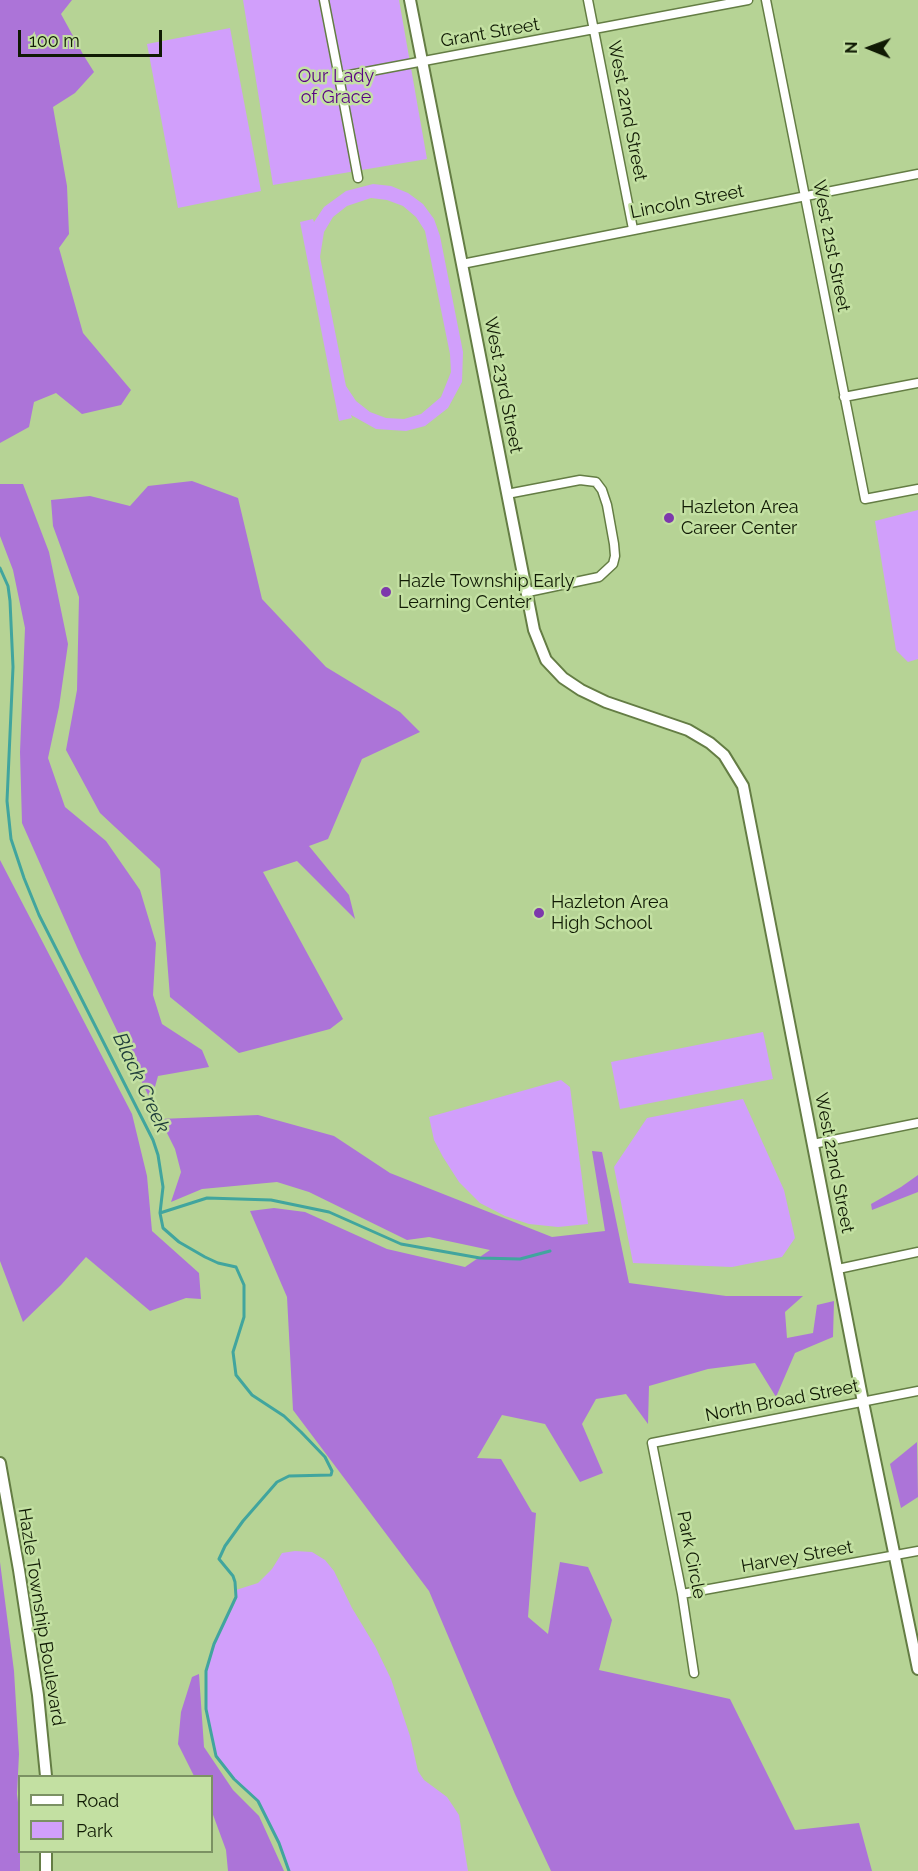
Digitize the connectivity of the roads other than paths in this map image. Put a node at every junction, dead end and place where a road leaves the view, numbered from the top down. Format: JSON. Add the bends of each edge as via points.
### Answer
{"nodes":[{"id":1,"x":324,"y":0,"type":"edge"},
{"id":2,"x":410,"y":0,"type":"edge"},
{"id":3,"x":588,"y":0,"type":"edge"},
{"id":4,"x":748,"y":0,"type":"edge"},
{"id":5,"x":766,"y":0,"type":"edge"},
{"id":6,"x":594,"y":30,"type":"junction"},
{"id":7,"x":422,"y":62,"type":"junction"},
{"id":8,"x":339,"y":77,"type":"junction"},
{"id":9,"x":918,"y":174,"type":"edge"},
{"id":10,"x":358,"y":178,"type":"dead end"},
{"id":11,"x":804,"y":196,"type":"junction"},
{"id":12,"x":633,"y":229,"type":"junction"},
{"id":13,"x":462,"y":264,"type":"junction"},
{"id":14,"x":918,"y":383,"type":"edge"},
{"id":15,"x":844,"y":397,"type":"junction"},
{"id":16,"x":918,"y":489,"type":"edge"},
{"id":17,"x":507,"y":494,"type":"junction"},
{"id":18,"x":528,"y":592,"type":"junction"},
{"id":19,"x":646,"y":715,"type":"joint"},
{"id":20,"x":918,"y":1123,"type":"edge"},
{"id":21,"x":813,"y":1144,"type":"junction"},
{"id":22,"x":918,"y":1252,"type":"edge"},
{"id":23,"x":838,"y":1269,"type":"junction"},
{"id":24,"x":918,"y":1391,"type":"edge"},
{"id":25,"x":863,"y":1402,"type":"junction"},
{"id":26,"x":652,"y":1443,"type":"joint"},
{"id":27,"x":0,"y":1463,"type":"edge"},
{"id":28,"x":918,"y":1551,"type":"edge"},
{"id":29,"x":894,"y":1556,"type":"junction"},
{"id":30,"x":682,"y":1594,"type":"junction"},
{"id":31,"x":918,"y":1669,"type":"edge"},
{"id":32,"x":694,"y":1673,"type":"dead end"},
{"id":33,"x":46,"y":1775,"type":"edge"},
{"id":34,"x":46,"y":1853,"type":"edge"},
{"id":35,"x":46,"y":1871,"type":"edge"}],
"edges":[{"from":1,"to":8,"type":"street"},
{"from":2,"to":7,"type":"street","name":"West 23rd Street"},
{"from":3,"to":6,"type":"street","name":"West 22nd Street"},
{"from":4,"to":6,"type":"street","name":"Grant Street"},
{"from":5,"to":11,"type":"street","name":"West 21st Street"},
{"from":6,"to":7,"type":"street","name":"Grant Street"},
{"from":6,"to":12,"type":"street","name":"West 22nd Street"},
{"from":7,"to":8,"type":"street","name":"Grant Street"},
{"from":7,"to":13,"type":"street","name":"West 23rd Street"},
{"from":8,"to":10,"type":"street"},
{"from":9,"to":11,"type":"street","name":"Lincoln Street"},
{"from":11,"to":12,"type":"street","name":"Lincoln Street"},
{"from":11,"to":15,"type":"street","name":"West 21st Street"},
{"from":12,"to":13,"type":"street","name":"Lincoln Street"},
{"from":13,"to":17,"type":"street","name":"West 23rd Street"},
{"from":14,"to":15,"type":"street"},
{"from":15,"to":16,"type":"street","name":"West 21st Street","via":[[864,499]]},
{"from":17,"to":18,"type":"street","name":"West 23rd Street"},
{"from":17,"to":18,"type":"street","via":[[580,480],[596,482],[607,505],[614,544],[613,564],[599,577]]},
{"from":18,"to":19,"type":"street","name":"West 23rd Street","via":[[541,650],[563,678],[606,702]]},
{"from":19,"to":21,"type":"street","name":"West 22nd Street","via":[[710,742],[724,755],[743,786]]},
{"from":20,"to":21,"type":"street"},
{"from":21,"to":23,"type":"street","name":"West 22nd Street"},
{"from":22,"to":23,"type":"street"},
{"from":23,"to":25,"type":"street","name":"West 22nd Street"},
{"from":24,"to":25,"type":"street","name":"North Broad Street"},
{"from":25,"to":26,"type":"street","name":"North Broad Street"},
{"from":25,"to":29,"type":"street","name":"West 22nd Street"},
{"from":26,"to":30,"type":"street","name":"Park Circle"},
{"from":27,"to":33,"type":"street","name":"Hazle Township Boulevard","via":[[39,1695]]},
{"from":28,"to":29,"type":"street","name":"Harvey Street"},
{"from":29,"to":30,"type":"street","name":"Harvey Street"},
{"from":29,"to":31,"type":"street","name":"West 22nd Street"},
{"from":30,"to":32,"type":"street","name":"Park Circle"},
{"from":34,"to":35,"type":"street"}]}
